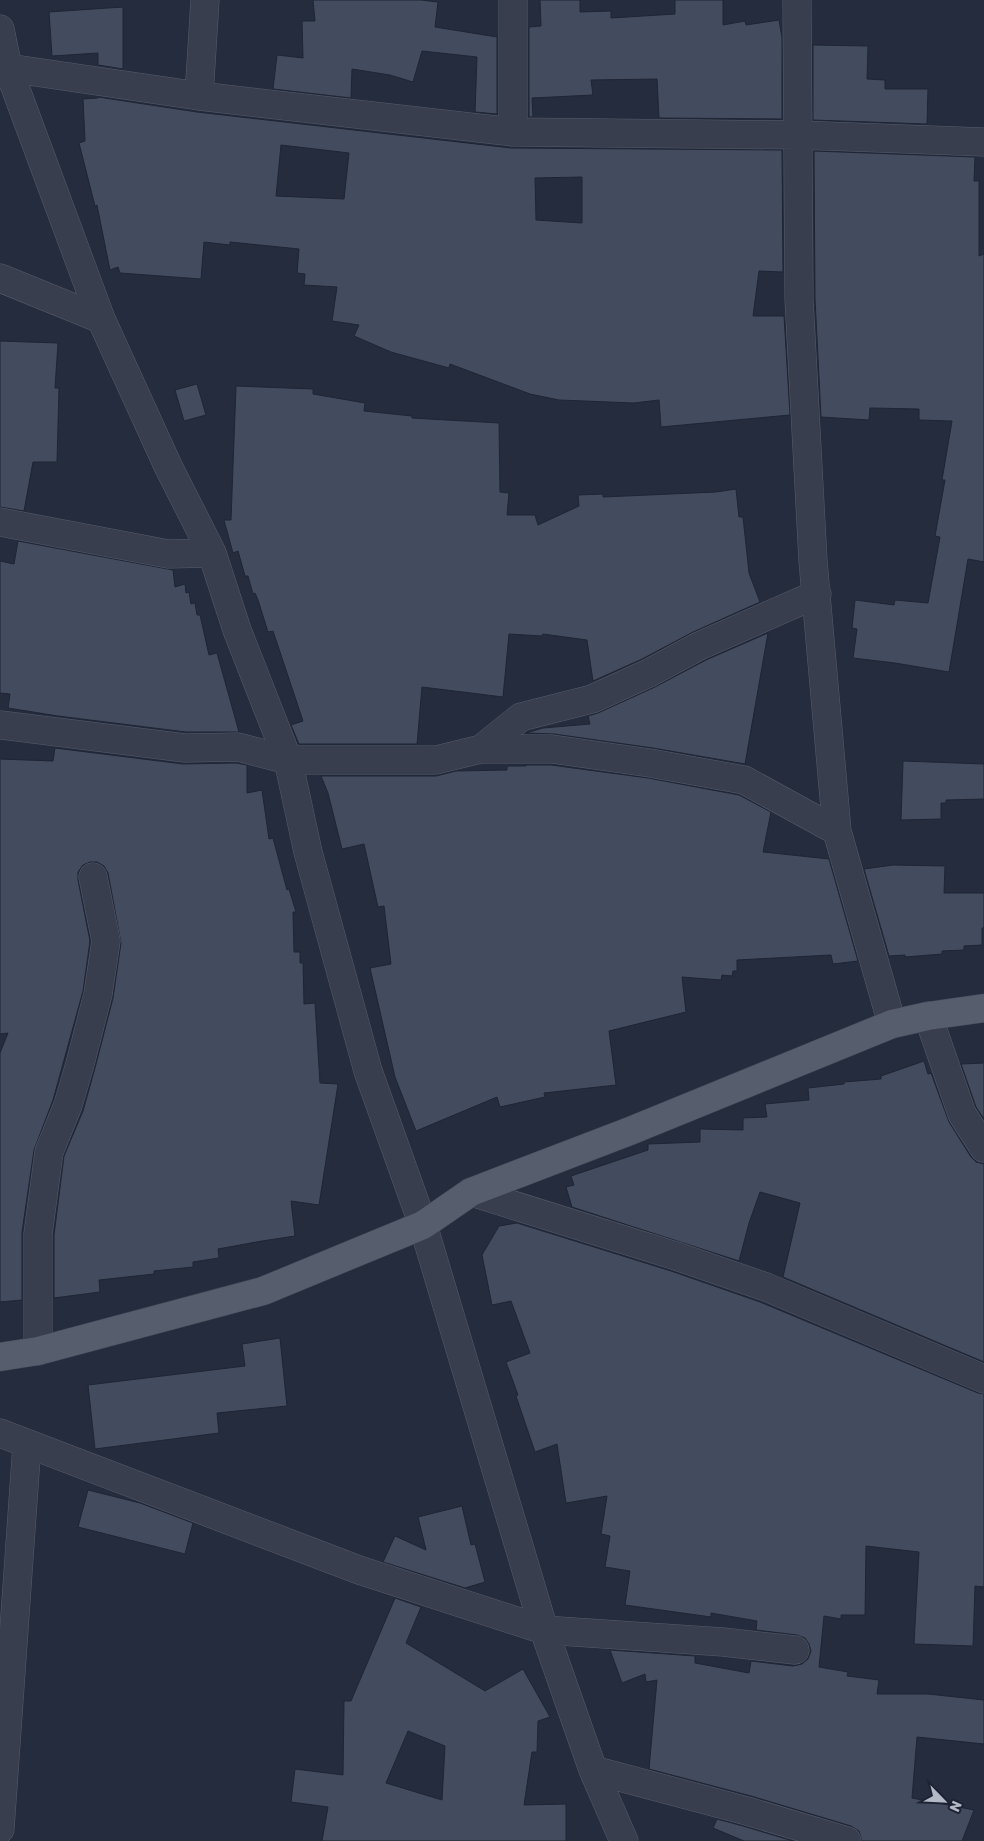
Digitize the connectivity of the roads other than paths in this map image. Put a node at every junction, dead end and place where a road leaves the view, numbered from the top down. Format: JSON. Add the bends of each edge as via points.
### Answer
{"nodes":[{"id":1,"x":205,"y":0,"type":"edge"},
{"id":2,"x":513,"y":0,"type":"edge"},
{"id":3,"x":797,"y":0,"type":"edge"},
{"id":4,"x":0,"y":29,"type":"edge"},
{"id":5,"x":4,"y":69,"type":"edge"},
{"id":6,"x":199,"y":96,"type":"junction"},
{"id":7,"x":513,"y":132,"type":"junction"},
{"id":8,"x":799,"y":135,"type":"junction"},
{"id":9,"x":984,"y":142,"type":"edge"},
{"id":10,"x":0,"y":278,"type":"edge"},
{"id":11,"x":101,"y":319,"type":"junction"},
{"id":12,"x":0,"y":522,"type":"edge"},
{"id":13,"x":212,"y":553,"type":"junction"},
{"id":14,"x":818,"y":594,"type":"junction"},
{"id":15,"x":0,"y":725,"type":"edge"},
{"id":16,"x":481,"y":749,"type":"junction"},
{"id":17,"x":288,"y":760,"type":"junction"},
{"id":18,"x":837,"y":831,"type":"junction"},
{"id":19,"x":93,"y":877,"type":"dead end"},
{"id":20,"x":984,"y":1008,"type":"edge"},
{"id":21,"x":928,"y":1016,"type":"junction"},
{"id":22,"x":892,"y":1024,"type":"junction"},
{"id":23,"x":984,"y":1148,"type":"edge"},
{"id":24,"x":471,"y":1192,"type":"junction"},
{"id":25,"x":422,"y":1225,"type":"junction"},
{"id":26,"x":38,"y":1351,"type":"junction"},
{"id":27,"x":0,"y":1357,"type":"edge"},
{"id":28,"x":984,"y":1379,"type":"edge"},
{"id":29,"x":0,"y":1433,"type":"edge"},
{"id":30,"x":27,"y":1444,"type":"junction"},
{"id":31,"x":544,"y":1630,"type":"junction"},
{"id":32,"x":795,"y":1650,"type":"dead end"},
{"id":33,"x":593,"y":1770,"type":"junction"},
{"id":34,"x":0,"y":1829,"type":"edge"},
{"id":35,"x":624,"y":1841,"type":"edge"},
{"id":36,"x":848,"y":1841,"type":"edge"}],
"edges":[{"from":1,"to":6,"type":"street"},
{"from":2,"to":7,"type":"street"},
{"from":3,"to":8,"type":"street"},
{"from":4,"to":5,"type":"street"},
{"from":5,"to":6,"type":"street"},
{"from":5,"to":11,"type":"street"},
{"from":6,"to":7,"type":"street"},
{"from":7,"to":8,"type":"street"},
{"from":8,"to":9,"type":"street"},
{"from":8,"to":14,"type":"street","via":[[799,298]]},
{"from":10,"to":11,"type":"street"},
{"from":11,"to":13,"type":"street"},
{"from":12,"to":13,"type":"street","via":[[168,554]]},
{"from":13,"to":17,"type":"street","via":[[237,630]]},
{"from":14,"to":16,"type":"street","via":[[592,698],[521,717]]},
{"from":14,"to":18,"type":"street"},
{"from":15,"to":17,"type":"street","via":[[185,748],[238,747]]},
{"from":16,"to":17,"type":"street","via":[[436,760]]},
{"from":16,"to":18,"type":"street","via":[[552,749],[744,780]]},
{"from":17,"to":25,"type":"street","via":[[308,852],[368,1071]]},
{"from":18,"to":22,"type":"street"},
{"from":19,"to":26,"type":"street","via":[[106,941],[98,994],[80,1064],[49,1152],[38,1234]]},
{"from":20,"to":21,"type":"main road"},
{"from":21,"to":22,"type":"main road"},
{"from":21,"to":23,"type":"street","via":[[962,1114]]},
{"from":22,"to":24,"type":"main road"},
{"from":24,"to":25,"type":"main road"},
{"from":24,"to":28,"type":"street","via":[[766,1287]]},
{"from":25,"to":26,"type":"main road","via":[[263,1291]]},
{"from":25,"to":31,"type":"street"},
{"from":26,"to":27,"type":"main road"},
{"from":29,"to":30,"type":"street"},
{"from":30,"to":31,"type":"street","via":[[359,1570]]},
{"from":30,"to":34,"type":"street"},
{"from":31,"to":32,"type":"street"},
{"from":31,"to":33,"type":"street"},
{"from":33,"to":35,"type":"street"},
{"from":33,"to":36,"type":"street"}]}
